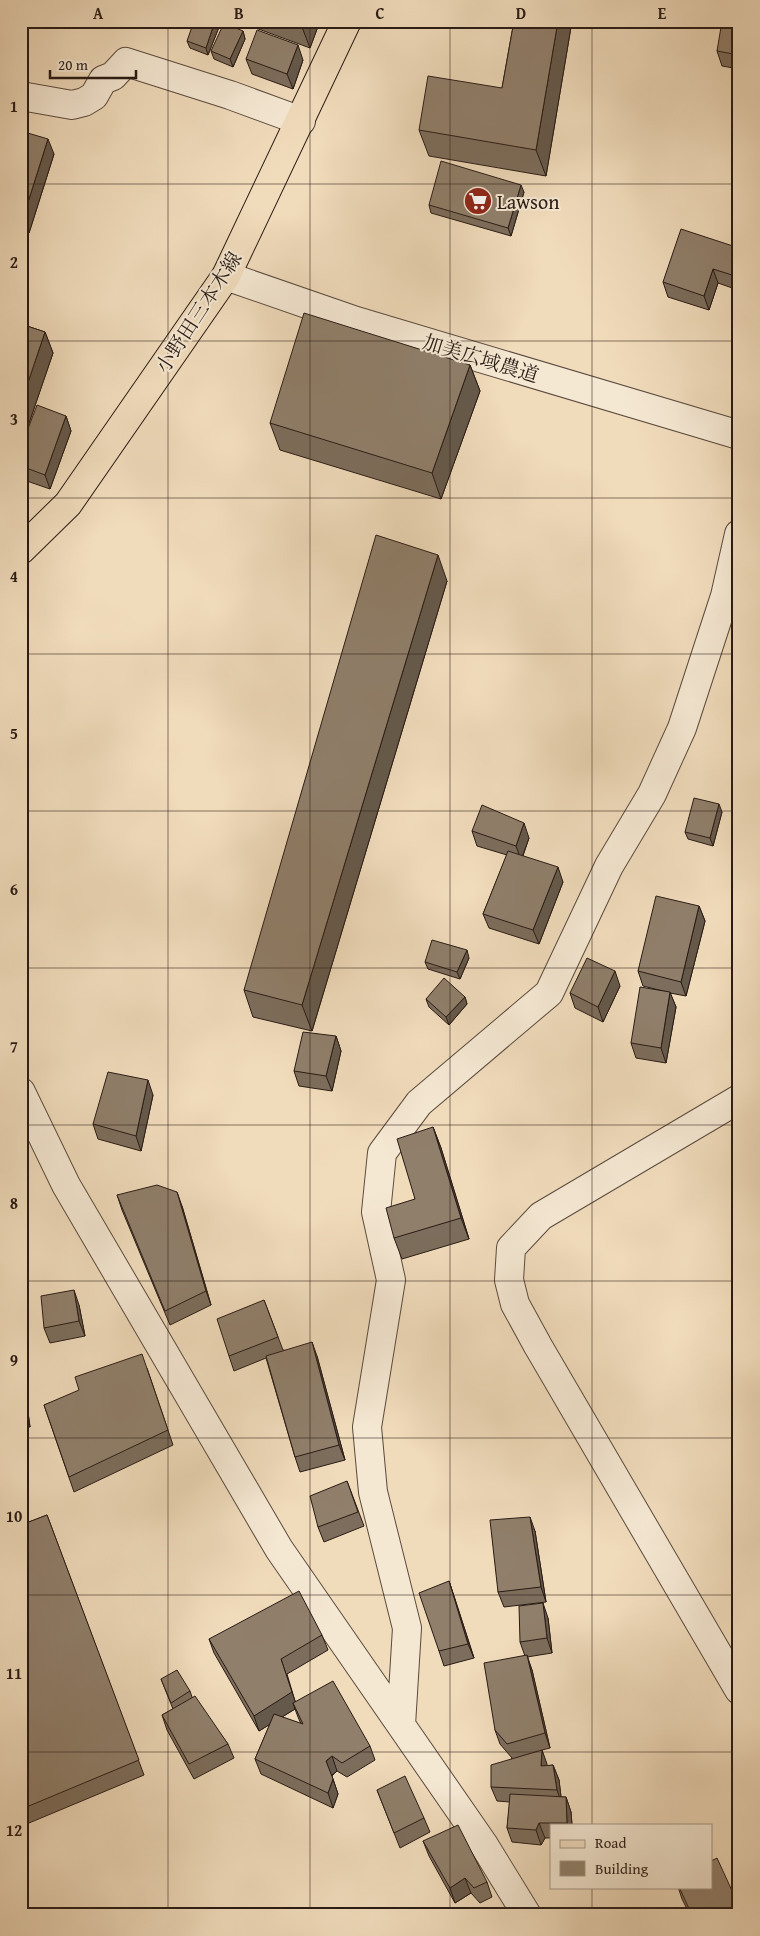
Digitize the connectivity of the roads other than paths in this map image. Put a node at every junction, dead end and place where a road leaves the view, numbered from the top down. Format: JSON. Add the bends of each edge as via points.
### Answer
{"nodes":[{"id":1,"x":347,"y":21,"type":"edge"},
{"id":2,"x":21,"y":96,"type":"edge"},
{"id":3,"x":301,"y":120,"type":"junction"},
{"id":4,"x":226,"y":276,"type":"junction"},
{"id":5,"x":739,"y":435,"type":"edge"},
{"id":6,"x":739,"y":534,"type":"edge"},
{"id":7,"x":21,"y":550,"type":"edge"},
{"id":8,"x":21,"y":1092,"type":"edge"},
{"id":9,"x":739,"y":1099,"type":"edge"},
{"id":10,"x":739,"y":1690,"type":"edge"},
{"id":11,"x":401,"y":1725,"type":"junction"},
{"id":12,"x":527,"y":1915,"type":"edge"}],
"edges":[{"from":1,"to":3,"type":"main road","name":"小野田三本木線"},
{"from":2,"to":3,"type":"street","via":[[72,105],[84,102],[94,96],[103,80],[113,76],[126,62]]},
{"from":3,"to":4,"type":"main road","name":"小野田三本木線"},
{"from":4,"to":5,"type":"street","name":"加美広域農道","via":[[356,321]]},
{"from":4,"to":7,"type":"main road","name":"小野田三本木線","via":[[68,504]]},
{"from":6,"to":11,"type":"street","via":[[725,596],[682,728],[652,794],[609,866],[549,993],[419,1103],[382,1153],[376,1212],[391,1280],[366,1428],[373,1492],[407,1628]]},
{"from":8,"to":11,"type":"street","via":[[66,1185],[280,1549]]},
{"from":9,"to":10,"type":"street","via":[[541,1216],[512,1248],[509,1280],[515,1304],[538,1346]]},
{"from":11,"to":12,"type":"street","via":[[484,1845]]}]}
